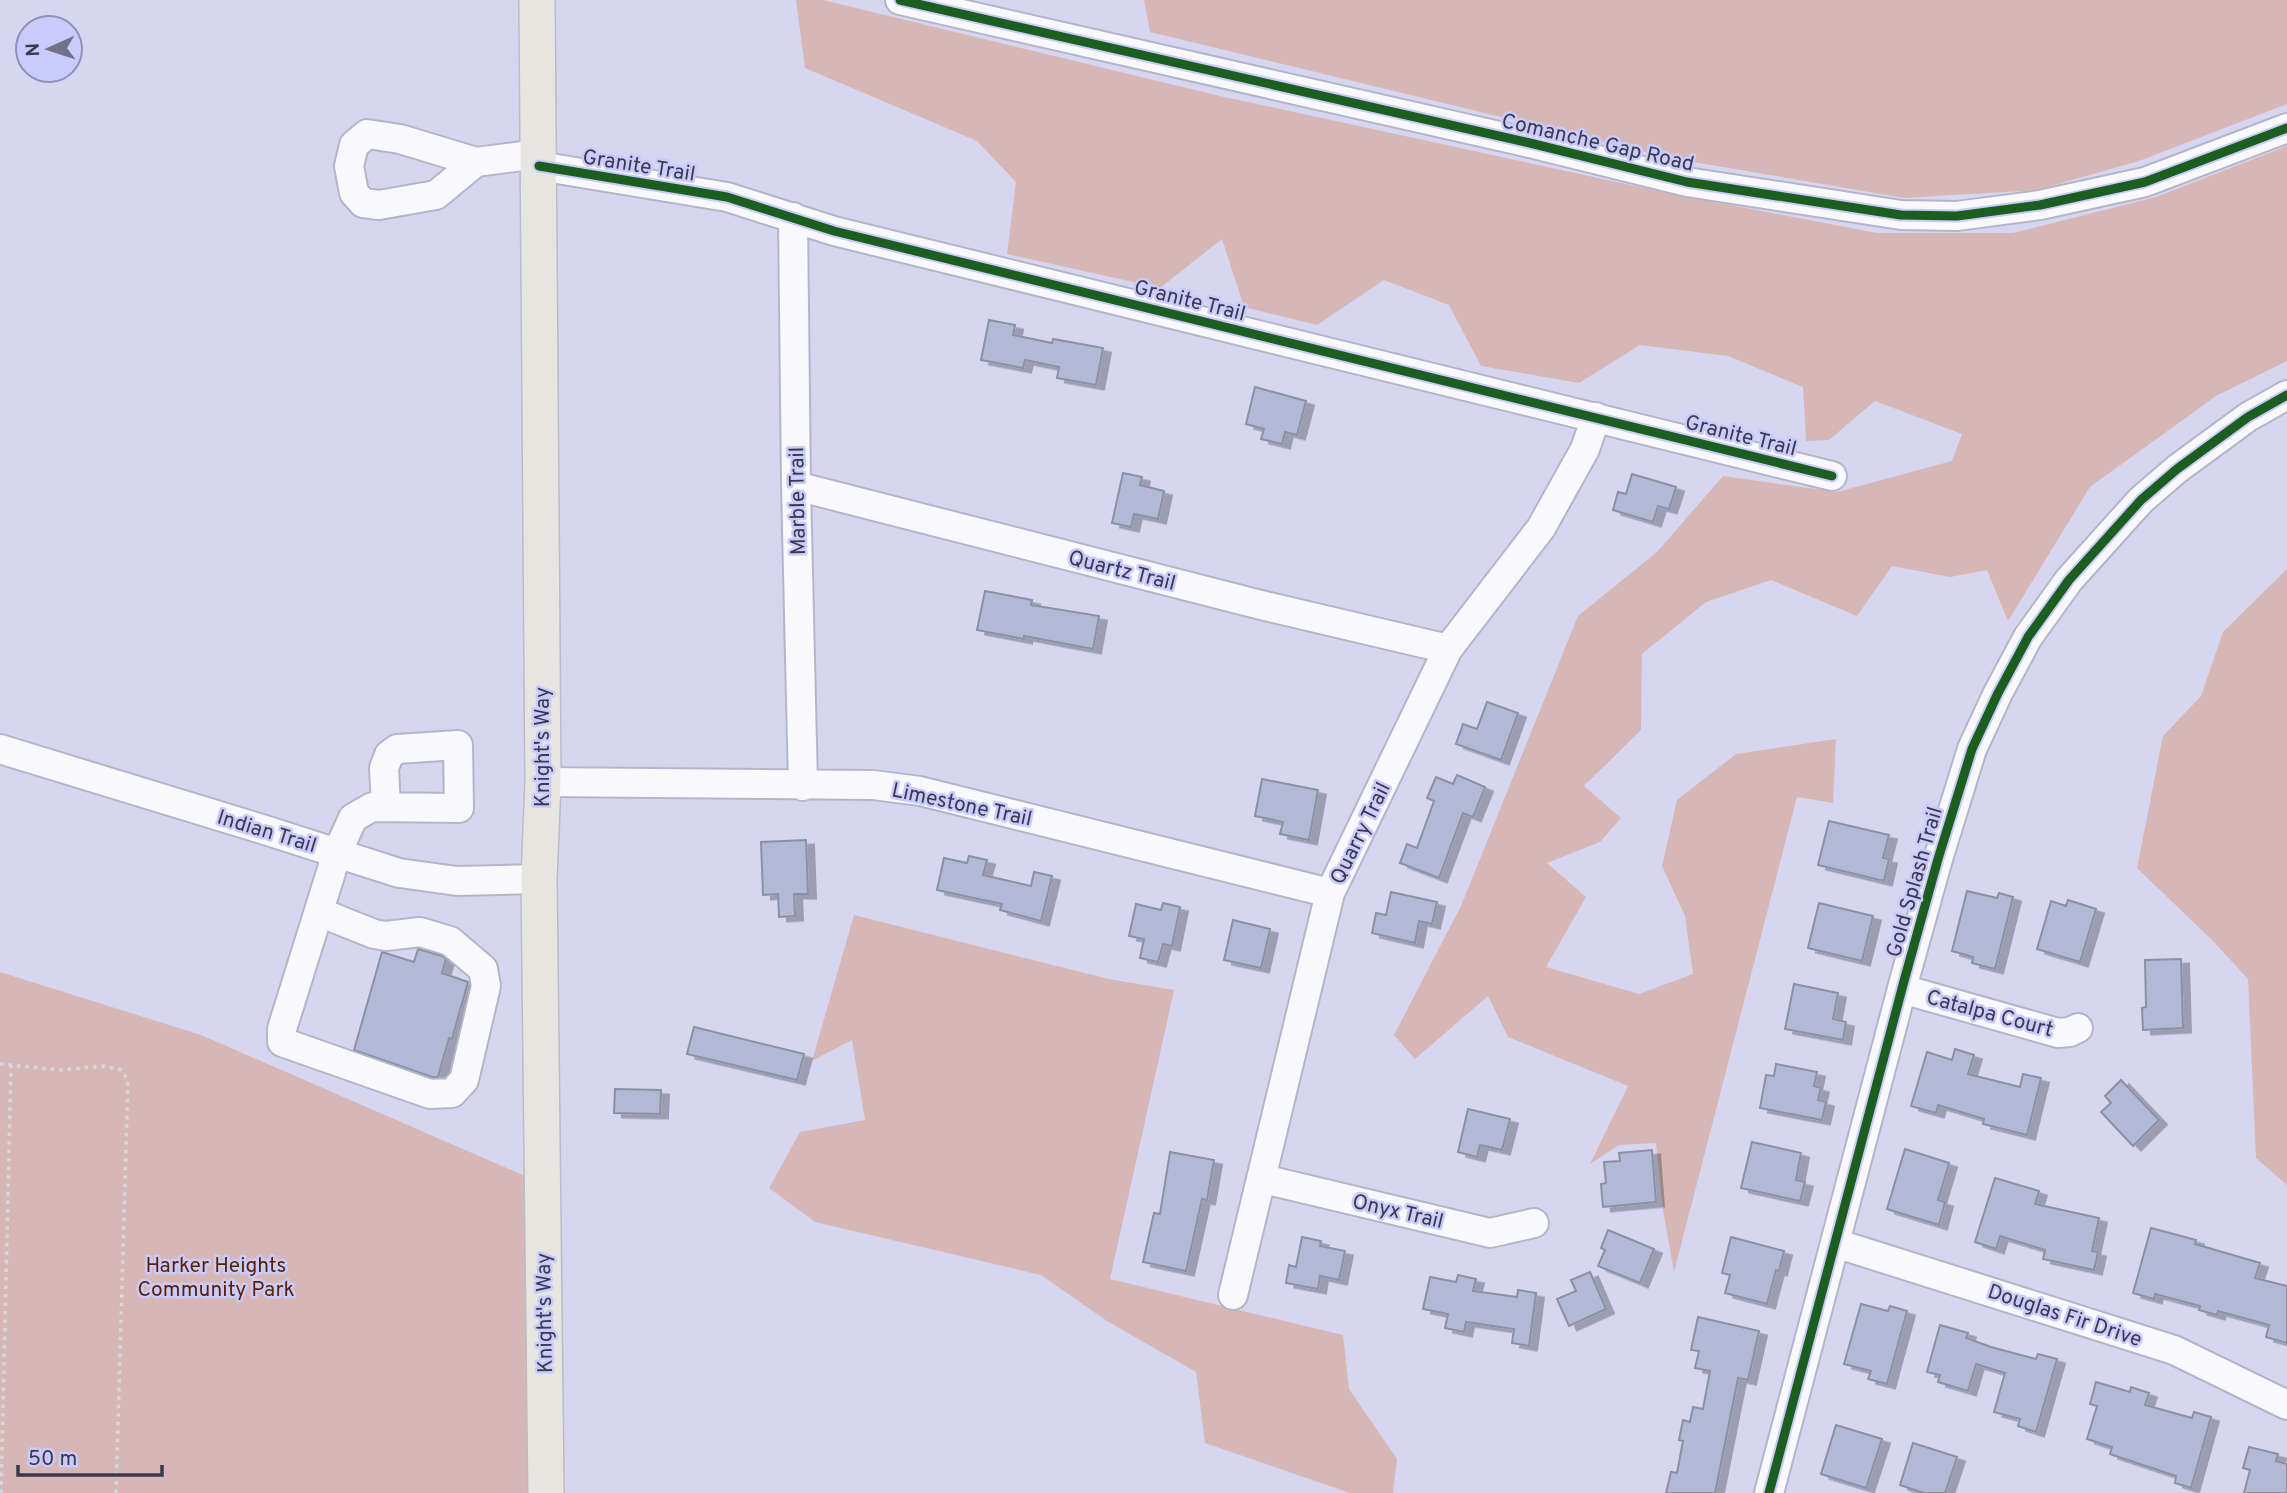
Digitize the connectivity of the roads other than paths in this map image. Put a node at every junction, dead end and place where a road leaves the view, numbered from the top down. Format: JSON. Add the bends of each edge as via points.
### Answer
{"nodes":[{"id":1,"x":537,"y":0,"type":"edge"},
{"id":2,"x":900,"y":0,"type":"edge"},
{"id":3,"x":2287,"y":128,"type":"edge"},
{"id":4,"x":539,"y":160,"type":"junction"},
{"id":5,"x":476,"y":162,"type":"dead end"},
{"id":6,"x":793,"y":216,"type":"junction"},
{"id":7,"x":2287,"y":395,"type":"edge"},
{"id":8,"x":1597,"y":417,"type":"junction"},
{"id":9,"x":1832,"y":476,"type":"dead end"},
{"id":10,"x":796,"y":486,"type":"junction"},
{"id":11,"x":1448,"y":649,"type":"junction"},
{"id":12,"x":0,"y":749,"type":"edge"},
{"id":13,"x":543,"y":782,"type":"junction"},
{"id":14,"x":803,"y":786,"type":"junction"},
{"id":15,"x":386,"y":807,"type":"dead end"},
{"id":16,"x":337,"y":853,"type":"junction"},
{"id":17,"x":539,"y":879,"type":"junction"},
{"id":18,"x":1331,"y":893,"type":"junction"},
{"id":19,"x":319,"y":912,"type":"junction"},
{"id":20,"x":1902,"y":989,"type":"junction"},
{"id":21,"x":2078,"y":1028,"type":"dead end"},
{"id":22,"x":1263,"y":1179,"type":"junction"},
{"id":23,"x":1534,"y":1223,"type":"dead end"},
{"id":24,"x":1835,"y":1243,"type":"junction"},
{"id":25,"x":1233,"y":1295,"type":"dead end"},
{"id":26,"x":2287,"y":1405,"type":"edge"},
{"id":27,"x":546,"y":1493,"type":"edge"},
{"id":28,"x":1769,"y":1493,"type":"edge"}],
"edges":[{"from":1,"to":4,"type":"main road","name":"Knight's Way"},
{"from":2,"to":3,"type":"street","name":"Comanche Gap Road","via":[[1687,182],[1901,215],[1957,216],[2039,205],[2145,182]]},
{"from":4,"to":5,"type":"street","name":"Granite Trail"},
{"from":4,"to":6,"type":"street","name":"Granite Trail","via":[[727,197]]},
{"from":4,"to":13,"type":"main road","name":"Knight's Way"},
{"from":6,"to":8,"type":"street","name":"Granite Trail","via":[[834,231]]},
{"from":6,"to":10,"type":"street","name":"Marble Trail"},
{"from":7,"to":20,"type":"street","name":"Gold Splash Trail","via":[[2248,417],[2141,500],[2069,580],[2028,637],[1972,749]]},
{"from":8,"to":9,"type":"street","name":"Granite Trail"},
{"from":8,"to":11,"type":"street","name":"Quarry Trail","via":[[1567,485],[1541,528]]},
{"from":10,"to":11,"type":"street","name":"Quartz Trail"},
{"from":10,"to":14,"type":"street","name":"Marble Trail"},
{"from":11,"to":18,"type":"street","name":"Quarry Trail"},
{"from":12,"to":16,"type":"street","name":"Indian Trail"},
{"from":13,"to":14,"type":"street","name":"Limestone Trail"},
{"from":13,"to":17,"type":"main road","name":"Knight's Way"},
{"from":14,"to":18,"type":"street","name":"Limestone Trail","via":[[873,785],[920,791]]},
{"from":15,"to":16,"type":"street","via":[[372,807],[353,818]]},
{"from":16,"to":17,"type":"street","name":"Indian Trail","via":[[399,873],[457,881]]},
{"from":16,"to":19,"type":"street"},
{"from":17,"to":27,"type":"main road","name":"Knight's Way"},
{"from":18,"to":22,"type":"street","name":"Quarry Trail"},
{"from":19,"to":19,"type":"street","via":[[282,1041],[430,1094],[452,1093],[464,1080],[486,986],[482,969],[450,941],[420,932],[374,934]]},
{"from":20,"to":21,"type":"street","name":"Catalpa Court","via":[[2058,1033]]},
{"from":20,"to":24,"type":"street","name":"Gold Splash Trail"},
{"from":22,"to":23,"type":"street","name":"Onyx Trail","via":[[1490,1233]]},
{"from":22,"to":25,"type":"street","name":"Quarry Trail"},
{"from":24,"to":26,"type":"street","name":"Douglas Fir Drive","via":[[2174,1350]]},
{"from":24,"to":28,"type":"street","name":"Gold Splash Trail"}]}
